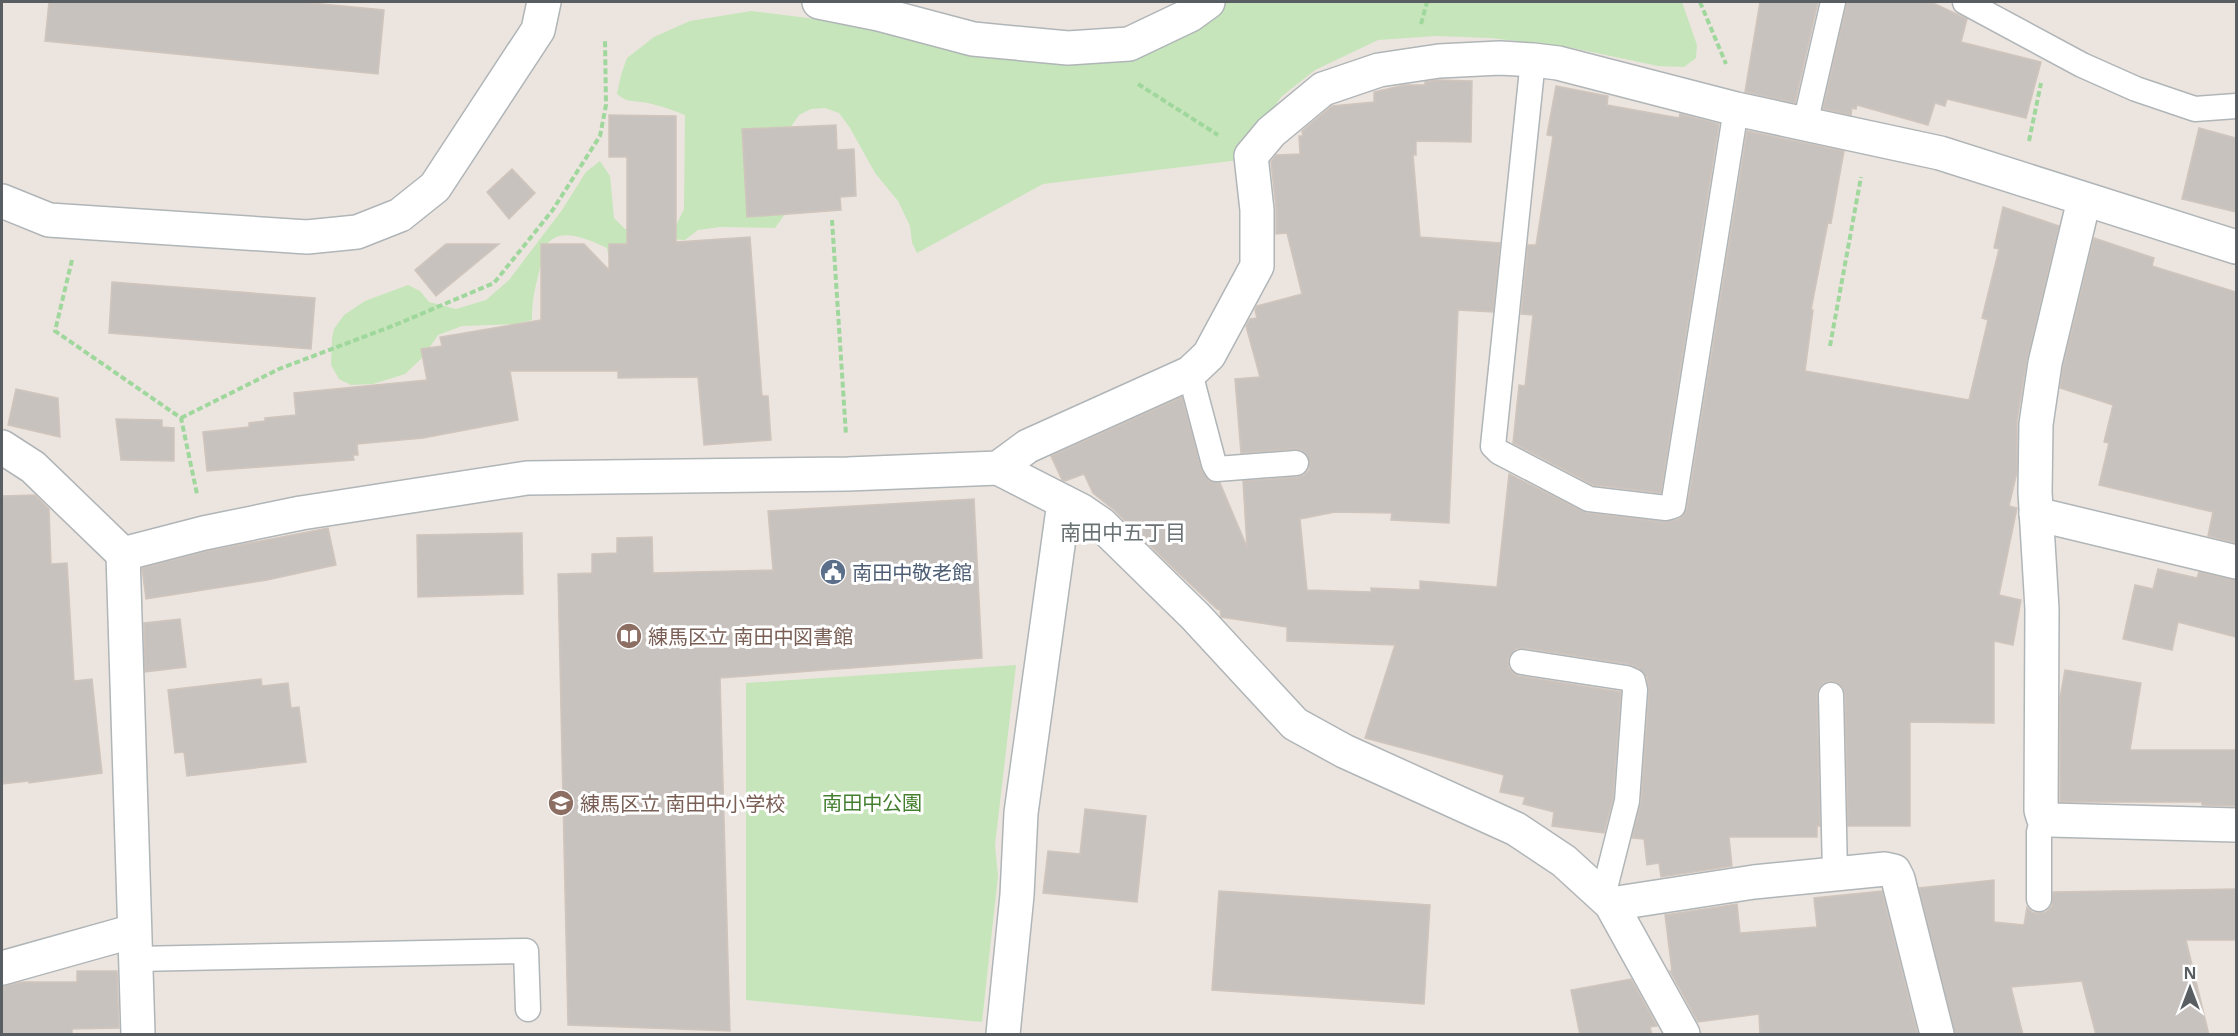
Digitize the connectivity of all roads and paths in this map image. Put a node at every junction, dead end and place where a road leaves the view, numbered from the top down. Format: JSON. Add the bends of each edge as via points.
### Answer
{"nodes":[{"id":1,"x":544,"y":2,"type":"edge"},
{"id":2,"x":819,"y":2,"type":"edge"},
{"id":3,"x":1208,"y":2,"type":"edge"},
{"id":4,"x":1700,"y":2,"type":"edge"},
{"id":5,"x":1833,"y":2,"type":"edge"},
{"id":6,"x":1965,"y":2,"type":"edge"},
{"id":7,"x":605,"y":39,"type":"dead end"},
{"id":8,"x":1721,"y":53,"type":"dead end"},
{"id":9,"x":1533,"y":60,"type":"junction"},
{"id":10,"x":2043,"y":74,"type":"dead end"},
{"id":11,"x":1132,"y":80,"type":"dead end"},
{"id":12,"x":2236,"y":106,"type":"edge"},
{"id":13,"x":1736,"y":109,"type":"junction"},
{"id":14,"x":1805,"y":124,"type":"junction"},
{"id":15,"x":1868,"y":138,"type":"junction"},
{"id":16,"x":1251,"y":156,"type":"junction"},
{"id":17,"x":2022,"y":180,"type":"junction"},
{"id":18,"x":2084,"y":200,"type":"junction"},
{"id":19,"x":2,"y":201,"type":"edge"},
{"id":20,"x":832,"y":220,"type":"dead end"},
{"id":21,"x":2236,"y":247,"type":"edge"},
{"id":22,"x":75,"y":251,"type":"dead end"},
{"id":23,"x":1830,"y":346,"type":"dead end"},
{"id":24,"x":1190,"y":373,"type":"junction"},
{"id":25,"x":181,"y":418,"type":"junction"},
{"id":26,"x":2,"y":447,"type":"edge"},
{"id":27,"x":1296,"y":463,"type":"dead end"},
{"id":28,"x":998,"y":468,"type":"junction"},
{"id":29,"x":848,"y":474,"type":"junction"},
{"id":30,"x":1064,"y":502,"type":"junction"},
{"id":31,"x":2036,"y":514,"type":"junction"},
{"id":32,"x":204,"y":532,"type":"junction"},
{"id":33,"x":123,"y":554,"type":"junction"},
{"id":34,"x":2236,"y":562,"type":"edge"},
{"id":35,"x":1522,"y":662,"type":"dead end"},
{"id":36,"x":1831,"y":695,"type":"dead end"},
{"id":37,"x":2043,"y":817,"type":"junction"},
{"id":38,"x":2236,"y":825,"type":"edge"},
{"id":39,"x":1835,"y":874,"type":"junction"},
{"id":40,"x":2039,"y":899,"type":"dead end"},
{"id":41,"x":1607,"y":900,"type":"junction"},
{"id":42,"x":135,"y":945,"type":"junction"},
{"id":43,"x":2,"y":968,"type":"edge"},
{"id":44,"x":528,"y":1009,"type":"dead end"},
{"id":45,"x":138,"y":1035,"type":"edge"},
{"id":46,"x":1003,"y":1035,"type":"edge"},
{"id":47,"x":1683,"y":1035,"type":"edge"},
{"id":48,"x":1937,"y":1035,"type":"edge"}],
"edges":[{"from":1,"to":19,"type":"street","via":[[538,30],[435,187],[400,215],[357,232],[307,237],[49,220]]},
{"from":2,"to":3,"type":"street","via":[[973,39],[1068,48],[1129,44],[1190,15]]},
{"from":4,"to":8,"type":"path"},
{"from":5,"to":14,"type":"lane"},
{"from":6,"to":12,"type":"lane","via":[[2082,65],[2136,89],[2195,109]]},
{"from":7,"to":25,"type":"path","via":[[606,105],[600,136],[552,211],[494,283],[279,369]]},
{"from":9,"to":13,"type":"street"},
{"from":9,"to":13,"type":"lane","via":[[1493,446],[1589,499],[1673,506]]},
{"from":9,"to":16,"type":"street","via":[[1439,61],[1379,70],[1323,89],[1271,132]]},
{"from":10,"to":17,"type":"path"},
{"from":11,"to":16,"type":"path"},
{"from":13,"to":14,"type":"street"},
{"from":14,"to":15,"type":"street"},
{"from":15,"to":17,"type":"street","via":[[1940,153]]},
{"from":15,"to":23,"type":"path"},
{"from":16,"to":24,"type":"street","via":[[1257,210],[1257,266],[1209,355]]},
{"from":17,"to":18,"type":"street"},
{"from":18,"to":21,"type":"street"},
{"from":18,"to":31,"type":"street","via":[[2045,363],[2036,424]]},
{"from":20,"to":29,"type":"path"},
{"from":22,"to":25,"type":"path","via":[[55,331]]},
{"from":24,"to":27,"type":"lane","via":[[1217,469]]},
{"from":24,"to":28,"type":"street","via":[[1028,446]]},
{"from":25,"to":32,"type":"path"},
{"from":26,"to":33,"type":"street","via":[[33,467]]},
{"from":28,"to":29,"type":"street"},
{"from":28,"to":30,"type":"street"},
{"from":29,"to":32,"type":"street","via":[[527,478]]},
{"from":30,"to":41,"type":"street","via":[[1101,524],[1196,617],[1295,724],[1344,751],[1516,829],[1564,861]]},
{"from":30,"to":46,"type":"street","via":[[1021,813]]},
{"from":31,"to":34,"type":"street"},
{"from":31,"to":37,"type":"street","via":[[2042,609]]},
{"from":32,"to":33,"type":"street"},
{"from":33,"to":42,"type":"street"},
{"from":35,"to":41,"type":"lane","via":[[1633,681],[1627,801]]},
{"from":36,"to":39,"type":"lane"},
{"from":37,"to":38,"type":"street"},
{"from":37,"to":40,"type":"lane","via":[[2039,832]]},
{"from":39,"to":41,"type":"street"},
{"from":39,"to":48,"type":"street","via":[[1894,871]]},
{"from":41,"to":47,"type":"street"},
{"from":42,"to":43,"type":"street"},
{"from":42,"to":44,"type":"lane","via":[[526,951]]},
{"from":42,"to":45,"type":"street"}]}
